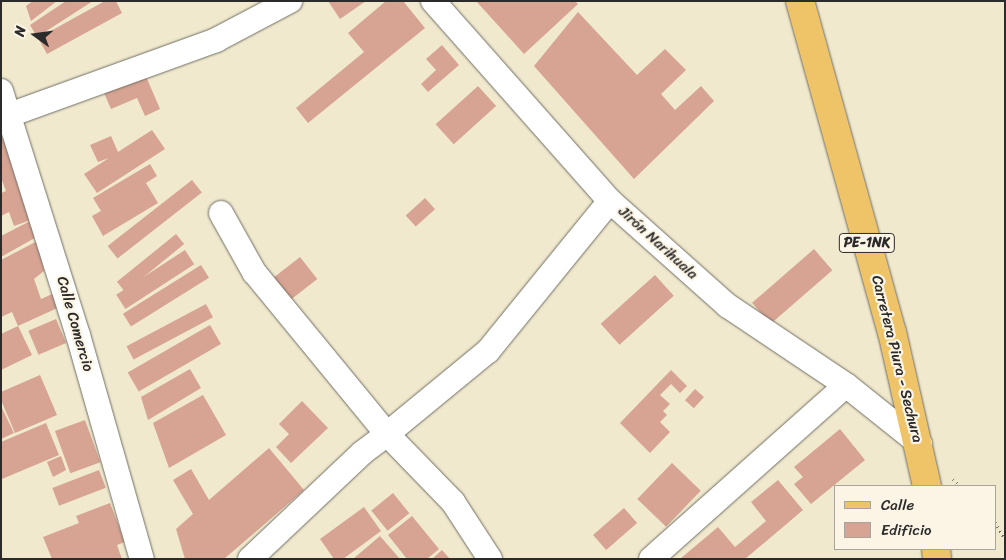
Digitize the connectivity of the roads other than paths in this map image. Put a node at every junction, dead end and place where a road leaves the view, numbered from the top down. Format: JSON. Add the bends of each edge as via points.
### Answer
{"nodes":[{"id":1,"x":290,"y":1,"type":"edge"},
{"id":2,"x":433,"y":1,"type":"edge"},
{"id":3,"x":800,"y":1,"type":"edge"},
{"id":4,"x":1,"y":91,"type":"edge"},
{"id":5,"x":6,"y":116,"type":"edge"},
{"id":6,"x":610,"y":201,"type":"junction"},
{"id":7,"x":221,"y":213,"type":"dead end"},
{"id":8,"x":846,"y":385,"type":"junction"},
{"id":9,"x":387,"y":434,"type":"junction"},
{"id":10,"x":920,"y":444,"type":"junction"},
{"id":11,"x":927,"y":485,"type":"edge"},
{"id":12,"x":142,"y":559,"type":"edge"},
{"id":13,"x":250,"y":559,"type":"edge"},
{"id":14,"x":490,"y":559,"type":"edge"},
{"id":15,"x":651,"y":559,"type":"edge"}],
"edges":[{"from":1,"to":5,"type":"street","via":[[216,40]]},
{"from":2,"to":6,"type":"street","name":"Jirón Narihuala"},
{"from":3,"to":10,"type":"main road","name":"Carretera Piura - Sechura","number":"PE-1NK"},
{"from":4,"to":5,"type":"street","name":"Calle Comercio"},
{"from":5,"to":12,"type":"street","name":"Calle Comercio","via":[[78,335]]},
{"from":6,"to":8,"type":"street","name":"Jirón Narihuala","via":[[728,306]]},
{"from":6,"to":9,"type":"street","via":[[488,351]]},
{"from":7,"to":9,"type":"street","via":[[254,272]]},
{"from":8,"to":10,"type":"street","name":"Jirón Narihuala"},
{"from":8,"to":15,"type":"street"},
{"from":9,"to":13,"type":"street","via":[[362,453]]},
{"from":9,"to":14,"type":"street","via":[[453,502]]},
{"from":10,"to":11,"type":"main road","name":"Carretera Piura - Sechura","number":"PE-1NK"}]}
